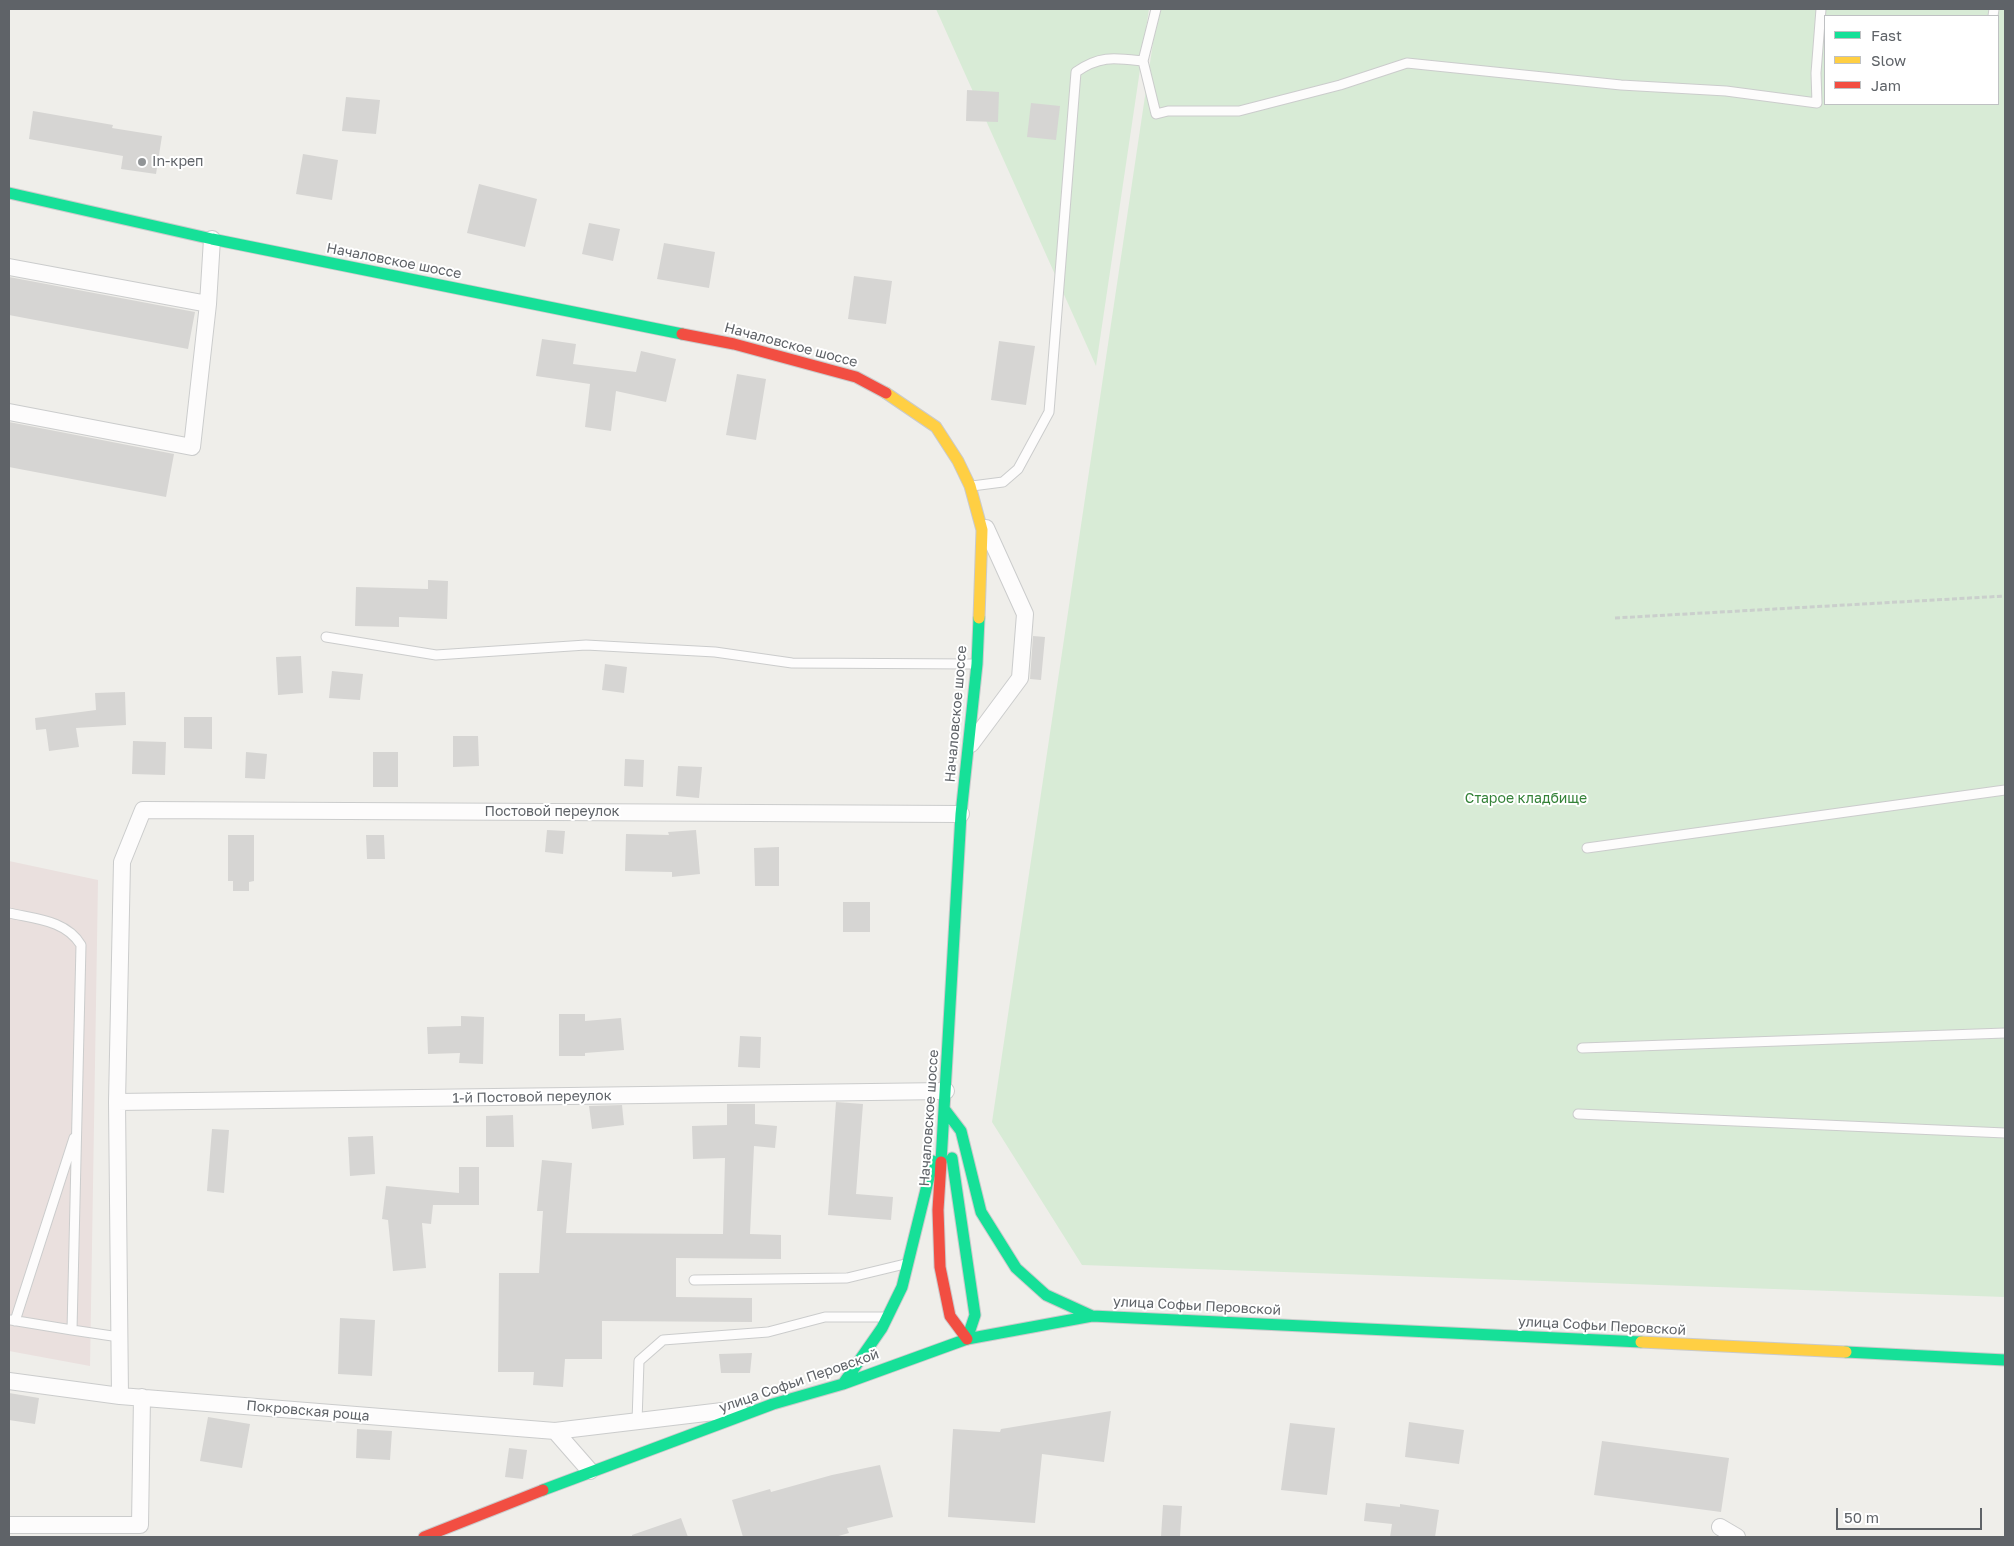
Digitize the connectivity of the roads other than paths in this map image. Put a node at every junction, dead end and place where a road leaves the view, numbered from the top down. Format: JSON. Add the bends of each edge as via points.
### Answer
{"nodes":[{"id":1,"x":1156,"y":9,"type":"edge"},
{"id":2,"x":1821,"y":9,"type":"edge"},
{"id":3,"x":1143,"y":61,"type":"junction"},
{"id":4,"x":9,"y":193,"type":"edge"},
{"id":5,"x":212,"y":239,"type":"junction"},
{"id":6,"x":9,"y":267,"type":"edge"},
{"id":7,"x":208,"y":304,"type":"junction"},
{"id":8,"x":9,"y":412,"type":"edge"},
{"id":9,"x":970,"y":486,"type":"junction"},
{"id":10,"x":975,"y":505,"type":"junction"},
{"id":11,"x":326,"y":637,"type":"dead end"},
{"id":12,"x":977,"y":664,"type":"junction"},
{"id":13,"x":968,"y":748,"type":"junction"},
{"id":14,"x":2005,"y":790,"type":"edge"},
{"id":15,"x":961,"y":814,"type":"junction"},
{"id":16,"x":1587,"y":848,"type":"dead end"},
{"id":17,"x":9,"y":913,"type":"edge"},
{"id":18,"x":2005,"y":1033,"type":"edge"},
{"id":19,"x":1582,"y":1048,"type":"dead end"},
{"id":20,"x":946,"y":1091,"type":"junction"},
{"id":21,"x":118,"y":1102,"type":"junction"},
{"id":22,"x":945,"y":1110,"type":"junction"},
{"id":23,"x":1578,"y":1114,"type":"dead end"},
{"id":24,"x":77,"y":1128,"type":"junction"},
{"id":25,"x":2005,"y":1133,"type":"edge"},
{"id":26,"x":910,"y":1263,"type":"junction"},
{"id":27,"x":694,"y":1280,"type":"dead end"},
{"id":28,"x":1092,"y":1316,"type":"junction"},
{"id":29,"x":887,"y":1317,"type":"junction"},
{"id":30,"x":12,"y":1320,"type":"edge"},
{"id":31,"x":72,"y":1330,"type":"junction"},
{"id":32,"x":119,"y":1337,"type":"junction"},
{"id":33,"x":966,"y":1339,"type":"junction"},
{"id":34,"x":2005,"y":1360,"type":"edge"},
{"id":35,"x":9,"y":1381,"type":"edge"},
{"id":36,"x":843,"y":1384,"type":"junction"},
{"id":37,"x":120,"y":1396,"type":"junction"},
{"id":38,"x":142,"y":1397,"type":"junction"},
{"id":39,"x":772,"y":1404,"type":"junction"},
{"id":40,"x":637,"y":1422,"type":"junction"},
{"id":41,"x":555,"y":1431,"type":"junction"},
{"id":42,"x":590,"y":1471,"type":"junction"},
{"id":43,"x":9,"y":1525,"type":"edge"},
{"id":44,"x":1720,"y":1527,"type":"dead end"},
{"id":45,"x":140,"y":1531,"type":"edge"},
{"id":46,"x":424,"y":1537,"type":"edge"},
{"id":47,"x":1737,"y":1537,"type":"edge"}],
"edges":[{"from":1,"to":3,"type":"lane"},
{"from":2,"to":3,"type":"lane","via":[[1817,103],[1726,91],[1621,85],[1407,64],[1240,111],[1168,111],[1156,114]]},
{"from":3,"to":9,"type":"lane","via":[[1109,58],[1090,62],[1076,72],[1050,412],[1018,468],[1004,482]]},
{"from":4,"to":5,"type":"main road","name":"Началовское шоссе"},
{"from":5,"to":7,"type":"street"},
{"from":5,"to":9,"type":"main road","name":"Началовское шоссе","via":[[734,344],[856,377],[900,401],[936,427]]},
{"from":6,"to":7,"type":"street"},
{"from":7,"to":8,"type":"street","via":[[192,447]]},
{"from":9,"to":10,"type":"main road","name":"Началовское шоссе"},
{"from":10,"to":12,"type":"main road","name":"Началовское шоссе","via":[[982,530]]},
{"from":10,"to":13,"type":"street","via":[[1025,614],[1020,678]]},
{"from":11,"to":12,"type":"lane","via":[[436,655],[586,645],[714,652],[792,663]]},
{"from":12,"to":13,"type":"main road","name":"Началовское шоссе"},
{"from":13,"to":15,"type":"main road","name":"Началовское шоссе"},
{"from":14,"to":16,"type":"lane"},
{"from":15,"to":20,"type":"main road","name":"Началовское шоссе"},
{"from":15,"to":21,"type":"street","name":"Постовой переулок","via":[[143,810],[122,862]]},
{"from":17,"to":24,"type":"lane","via":[[57,924],[72,932],[81,944]]},
{"from":18,"to":19,"type":"lane"},
{"from":20,"to":21,"type":"street","name":"1-й Постовой переулок"},
{"from":20,"to":22,"type":"main road","name":"Началовское шоссе"},
{"from":21,"to":32,"type":"street"},
{"from":22,"to":26,"type":"main road"},
{"from":22,"to":28,"type":"main road","via":[[961,1131],[981,1212],[1016,1268],[1046,1295]]},
{"from":22,"to":33,"type":"main road","via":[[975,1314]]},
{"from":22,"to":33,"type":"main road","name":"Началовское шоссе","via":[[938,1210],[940,1267],[950,1316]]},
{"from":23,"to":25,"type":"lane"},
{"from":24,"to":30,"type":"lane"},
{"from":24,"to":31,"type":"lane"},
{"from":26,"to":27,"type":"lane","via":[[847,1278]]},
{"from":26,"to":29,"type":"main road"},
{"from":28,"to":33,"type":"main road","name":"улица Софьи Перовской"},
{"from":28,"to":34,"type":"main road","name":"улица Софьи Перовской"},
{"from":29,"to":36,"type":"main road"},
{"from":29,"to":40,"type":"lane","via":[[825,1317],[768,1332],[663,1340],[639,1361]]},
{"from":30,"to":31,"type":"lane"},
{"from":31,"to":32,"type":"lane"},
{"from":32,"to":37,"type":"street"},
{"from":33,"to":36,"type":"main road","name":"улица Софьи Перовской"},
{"from":35,"to":37,"type":"street","name":"Покровская роща"},
{"from":36,"to":39,"type":"main road","name":"улица Софьи Перовской"},
{"from":37,"to":38,"type":"street","name":"Покровская роща"},
{"from":38,"to":41,"type":"street","name":"Покровская роща"},
{"from":38,"to":45,"type":"street"},
{"from":39,"to":40,"type":"street","name":"Покровская роща"},
{"from":39,"to":42,"type":"main road","name":"улица Софьи Перовской"},
{"from":40,"to":41,"type":"street","name":"Покровская роща"},
{"from":41,"to":42,"type":"street"},
{"from":42,"to":46,"type":"main road","name":"улица Софьи Перовской"},
{"from":43,"to":45,"type":"street"},
{"from":44,"to":47,"type":"street"}]}
